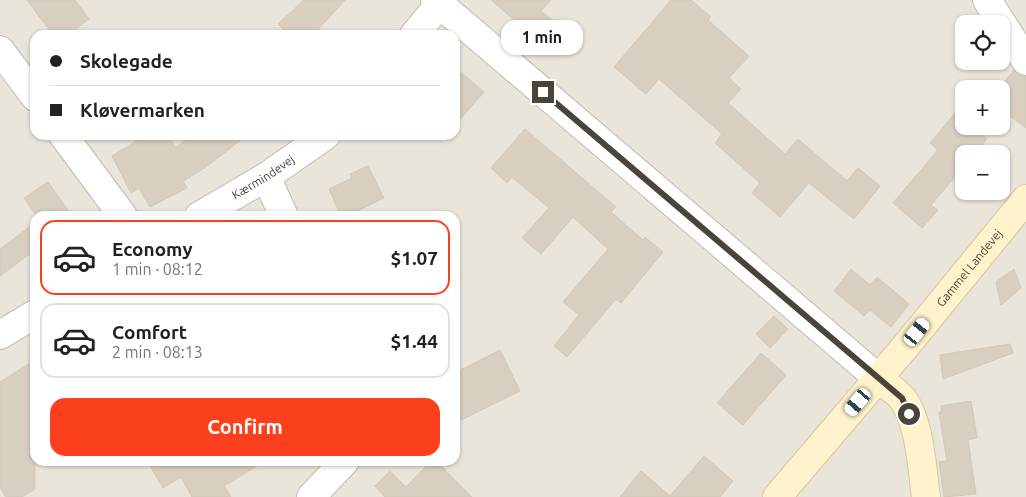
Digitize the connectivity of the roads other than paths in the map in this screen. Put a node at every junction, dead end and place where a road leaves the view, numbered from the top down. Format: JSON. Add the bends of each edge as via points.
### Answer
{"nodes":[{"id":1,"x":987,"y":0,"type":"edge"},
{"id":2,"x":439,"y":1,"type":"edge"},
{"id":3,"x":418,"y":30,"type":"edge"},
{"id":4,"x":0,"y":50,"type":"edge"},
{"id":5,"x":1026,"y":61,"type":"edge"},
{"id":6,"x":30,"y":90,"type":"edge"},
{"id":7,"x":67,"y":140,"type":"edge"},
{"id":8,"x":319,"y":140,"type":"edge"},
{"id":9,"x":266,"y":177,"type":"junction"},
{"id":10,"x":1026,"y":199,"type":"edge"},
{"id":11,"x":119,"y":211,"type":"edge"},
{"id":12,"x":208,"y":211,"type":"edge"},
{"id":13,"x":282,"y":211,"type":"edge"},
{"id":14,"x":30,"y":317,"type":"edge"},
{"id":15,"x":0,"y":336,"type":"edge"},
{"id":16,"x":878,"y":378,"type":"junction"},
{"id":17,"x":340,"y":466,"type":"edge"},
{"id":18,"x":311,"y":497,"type":"edge"},
{"id":19,"x":777,"y":497,"type":"edge"},
{"id":20,"x":926,"y":497,"type":"edge"}],
"edges":[{"from":1,"to":5,"type":"street"},
{"from":2,"to":3,"type":"street"},
{"from":2,"to":16,"type":"street"},
{"from":4,"to":6,"type":"street"},
{"from":7,"to":11,"type":"street"},
{"from":8,"to":9,"type":"street","name":"Kærmindevej"},
{"from":9,"to":12,"type":"street","name":"Kærmindevej"},
{"from":9,"to":13,"type":"street"},
{"from":10,"to":16,"type":"street","name":"Gammel Landevej"},
{"from":14,"to":15,"type":"street"},
{"from":16,"to":19,"type":"street","name":"Gammel Landevej"},
{"from":16,"to":20,"type":"street","via":[[902,398],[909,414],[917,436]]},
{"from":17,"to":18,"type":"street"}]}
